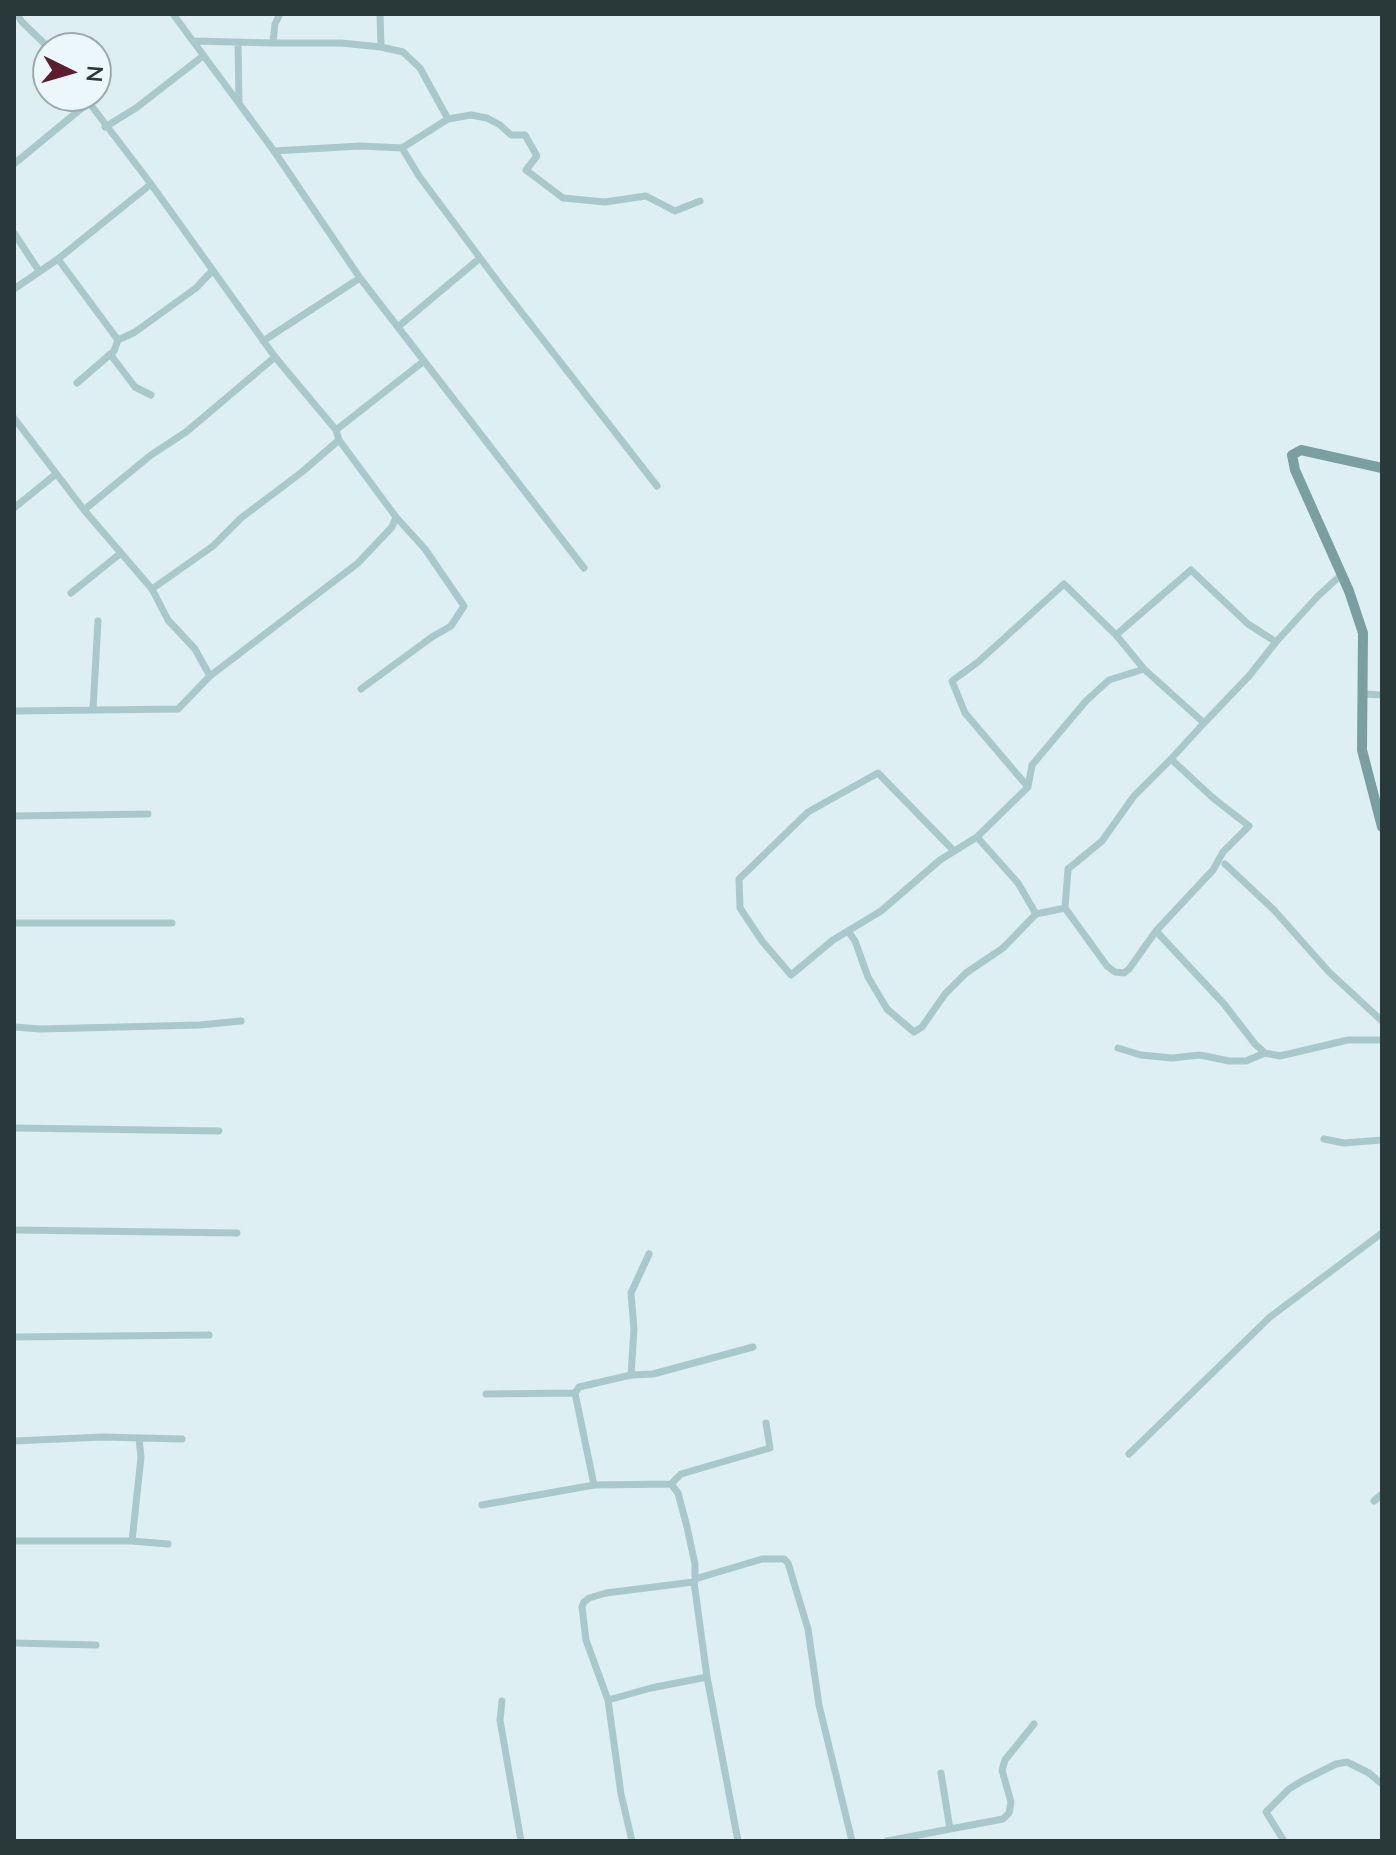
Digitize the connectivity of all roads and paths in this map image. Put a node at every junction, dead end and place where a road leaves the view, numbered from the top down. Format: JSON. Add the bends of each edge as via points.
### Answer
{"nodes":[{"id":1,"x":173,"y":14,"type":"edge"},
{"id":2,"x":280,"y":14,"type":"edge"},
{"id":3,"x":380,"y":14,"type":"edge"},
{"id":4,"x":19,"y":18,"type":"edge"},
{"id":5,"x":14,"y":27,"type":"edge"},
{"id":6,"x":193,"y":41,"type":"junction"},
{"id":7,"x":238,"y":42,"type":"junction"},
{"id":8,"x":273,"y":43,"type":"junction"},
{"id":9,"x":381,"y":47,"type":"junction"},
{"id":10,"x":203,"y":56,"type":"junction"},
{"id":11,"x":239,"y":104,"type":"junction"},
{"id":12,"x":72,"y":112,"type":"edge"},
{"id":13,"x":94,"y":112,"type":"edge"},
{"id":14,"x":448,"y":119,"type":"junction"},
{"id":15,"x":105,"y":127,"type":"junction"},
{"id":16,"x":402,"y":148,"type":"junction"},
{"id":17,"x":274,"y":151,"type":"junction"},
{"id":18,"x":14,"y":164,"type":"edge"},
{"id":19,"x":151,"y":184,"type":"junction"},
{"id":20,"x":700,"y":201,"type":"dead end"},
{"id":21,"x":14,"y":233,"type":"edge"},
{"id":22,"x":480,"y":258,"type":"junction"},
{"id":23,"x":58,"y":259,"type":"junction"},
{"id":24,"x":39,"y":271,"type":"junction"},
{"id":25,"x":212,"y":271,"type":"junction"},
{"id":26,"x":360,"y":278,"type":"junction"},
{"id":27,"x":14,"y":289,"type":"edge"},
{"id":28,"x":399,"y":326,"type":"junction"},
{"id":29,"x":118,"y":340,"type":"junction"},
{"id":30,"x":263,"y":341,"type":"junction"},
{"id":31,"x":110,"y":354,"type":"junction"},
{"id":32,"x":275,"y":357,"type":"junction"},
{"id":33,"x":424,"y":361,"type":"junction"},
{"id":34,"x":77,"y":383,"type":"dead end"},
{"id":35,"x":151,"y":395,"type":"dead end"},
{"id":36,"x":14,"y":418,"type":"edge"},
{"id":37,"x":336,"y":430,"type":"junction"},
{"id":38,"x":339,"y":440,"type":"junction"},
{"id":39,"x":1382,"y":468,"type":"edge"},
{"id":40,"x":56,"y":474,"type":"junction"},
{"id":41,"x":657,"y":486,"type":"dead end"},
{"id":42,"x":14,"y":508,"type":"edge"},
{"id":43,"x":84,"y":510,"type":"junction"},
{"id":44,"x":396,"y":517,"type":"junction"},
{"id":45,"x":121,"y":553,"type":"junction"},
{"id":46,"x":584,"y":568,"type":"dead end"},
{"id":47,"x":1341,"y":575,"type":"junction"},
{"id":48,"x":152,"y":589,"type":"junction"},
{"id":49,"x":71,"y":593,"type":"dead end"},
{"id":50,"x":98,"y":621,"type":"dead end"},
{"id":51,"x":1116,"y":635,"type":"junction"},
{"id":52,"x":1276,"y":642,"type":"junction"},
{"id":53,"x":1144,"y":669,"type":"junction"},
{"id":54,"x":210,"y":676,"type":"junction"},
{"id":55,"x":361,"y":689,"type":"dead end"},
{"id":56,"x":1364,"y":694,"type":"junction"},
{"id":57,"x":1382,"y":695,"type":"edge"},
{"id":58,"x":93,"y":709,"type":"junction"},
{"id":59,"x":14,"y":711,"type":"edge"},
{"id":60,"x":1204,"y":723,"type":"junction"},
{"id":61,"x":1171,"y":759,"type":"junction"},
{"id":62,"x":1028,"y":787,"type":"junction"},
{"id":63,"x":1378,"y":798,"type":"edge"},
{"id":64,"x":148,"y":814,"type":"dead end"},
{"id":65,"x":14,"y":816,"type":"edge"},
{"id":66,"x":1382,"y":827,"type":"edge"},
{"id":67,"x":977,"y":837,"type":"junction"},
{"id":68,"x":954,"y":851,"type":"junction"},
{"id":69,"x":1225,"y":864,"type":"dead end"},
{"id":70,"x":1065,"y":908,"type":"junction"},
{"id":71,"x":1036,"y":914,"type":"junction"},
{"id":72,"x":14,"y":923,"type":"edge"},
{"id":73,"x":172,"y":923,"type":"dead end"},
{"id":74,"x":848,"y":931,"type":"junction"},
{"id":75,"x":1156,"y":931,"type":"junction"},
{"id":76,"x":241,"y":1021,"type":"dead end"},
{"id":77,"x":1382,"y":1021,"type":"edge"},
{"id":78,"x":14,"y":1027,"type":"edge"},
{"id":79,"x":1382,"y":1040,"type":"edge"},
{"id":80,"x":1118,"y":1048,"type":"dead end"},
{"id":81,"x":1265,"y":1053,"type":"junction"},
{"id":82,"x":14,"y":1128,"type":"edge"},
{"id":83,"x":219,"y":1131,"type":"dead end"},
{"id":84,"x":1324,"y":1139,"type":"dead end"},
{"id":85,"x":1382,"y":1140,"type":"edge"},
{"id":86,"x":14,"y":1230,"type":"edge"},
{"id":87,"x":237,"y":1233,"type":"dead end"},
{"id":88,"x":1382,"y":1233,"type":"edge"},
{"id":89,"x":649,"y":1254,"type":"dead end"},
{"id":90,"x":209,"y":1335,"type":"dead end"},
{"id":91,"x":14,"y":1337,"type":"edge"},
{"id":92,"x":753,"y":1347,"type":"dead end"},
{"id":93,"x":631,"y":1375,"type":"junction"},
{"id":94,"x":575,"y":1393,"type":"junction"},
{"id":95,"x":486,"y":1394,"type":"dead end"},
{"id":96,"x":766,"y":1423,"type":"dead end"},
{"id":97,"x":139,"y":1439,"type":"junction"},
{"id":98,"x":182,"y":1439,"type":"dead end"},
{"id":99,"x":14,"y":1441,"type":"edge"},
{"id":100,"x":1129,"y":1454,"type":"dead end"},
{"id":101,"x":671,"y":1484,"type":"junction"},
{"id":102,"x":594,"y":1485,"type":"junction"},
{"id":103,"x":1382,"y":1494,"type":"edge"},
{"id":104,"x":1374,"y":1501,"type":"dead end"},
{"id":105,"x":482,"y":1505,"type":"dead end"},
{"id":106,"x":14,"y":1541,"type":"edge"},
{"id":107,"x":132,"y":1541,"type":"junction"},
{"id":108,"x":168,"y":1544,"type":"dead end"},
{"id":109,"x":694,"y":1581,"type":"junction"},
{"id":110,"x":14,"y":1643,"type":"edge"},
{"id":111,"x":96,"y":1645,"type":"dead end"},
{"id":112,"x":707,"y":1677,"type":"junction"},
{"id":113,"x":608,"y":1700,"type":"junction"},
{"id":114,"x":502,"y":1701,"type":"dead end"},
{"id":115,"x":1034,"y":1724,"type":"dead end"},
{"id":116,"x":941,"y":1773,"type":"dead end"},
{"id":117,"x":1382,"y":1784,"type":"edge"},
{"id":118,"x":950,"y":1829,"type":"junction"},
{"id":119,"x":521,"y":1841,"type":"edge"},
{"id":120,"x":632,"y":1841,"type":"edge"},
{"id":121,"x":738,"y":1841,"type":"edge"},
{"id":122,"x":852,"y":1841,"type":"edge"},
{"id":123,"x":887,"y":1841,"type":"edge"},
{"id":124,"x":1284,"y":1841,"type":"edge"}],
"edges":[{"from":1,"to":6,"type":"street"},
{"from":2,"to":8,"type":"street"},
{"from":3,"to":9,"type":"street"},
{"from":4,"to":5,"type":"street"},
{"from":6,"to":7,"type":"street"},
{"from":6,"to":10,"type":"street"},
{"from":7,"to":8,"type":"street"},
{"from":7,"to":11,"type":"street"},
{"from":8,"to":9,"type":"street"},
{"from":9,"to":14,"type":"street","via":[[403,52],[420,68]]},
{"from":10,"to":11,"type":"street"},
{"from":10,"to":15,"type":"street"},
{"from":11,"to":17,"type":"street"},
{"from":12,"to":18,"type":"street"},
{"from":13,"to":15,"type":"street"},
{"from":14,"to":16,"type":"street"},
{"from":14,"to":20,"type":"street","via":[[487,118],[511,135],[525,135],[537,156],[526,170],[563,198],[605,202],[646,196],[675,211]]},
{"from":15,"to":19,"type":"street"},
{"from":16,"to":17,"type":"street"},
{"from":16,"to":22,"type":"street"},
{"from":17,"to":26,"type":"street"},
{"from":19,"to":23,"type":"street"},
{"from":19,"to":25,"type":"street"},
{"from":21,"to":24,"type":"street"},
{"from":22,"to":28,"type":"street"},
{"from":22,"to":41,"type":"street"},
{"from":23,"to":24,"type":"street"},
{"from":23,"to":29,"type":"street"},
{"from":24,"to":27,"type":"street"},
{"from":25,"to":29,"type":"street","via":[[196,288]]},
{"from":25,"to":30,"type":"street"},
{"from":26,"to":28,"type":"street"},
{"from":26,"to":30,"type":"street"},
{"from":28,"to":33,"type":"street"},
{"from":29,"to":31,"type":"street"},
{"from":30,"to":32,"type":"street"},
{"from":31,"to":34,"type":"street"},
{"from":31,"to":35,"type":"street","via":[[135,387]]},
{"from":32,"to":37,"type":"street"},
{"from":32,"to":43,"type":"street"},
{"from":33,"to":37,"type":"street"},
{"from":33,"to":46,"type":"street"},
{"from":36,"to":40,"type":"street"},
{"from":37,"to":38,"type":"street"},
{"from":38,"to":44,"type":"street"},
{"from":38,"to":48,"type":"street","via":[[213,546]]},
{"from":39,"to":47,"type":"street","via":[[1301,450],[1292,455]]},
{"from":40,"to":42,"type":"street"},
{"from":40,"to":43,"type":"street"},
{"from":43,"to":45,"type":"street"},
{"from":44,"to":54,"type":"street","via":[[358,563]]},
{"from":44,"to":55,"type":"street","via":[[464,606],[451,626]]},
{"from":45,"to":48,"type":"street"},
{"from":45,"to":49,"type":"street"},
{"from":47,"to":52,"type":"street"},
{"from":47,"to":56,"type":"street","via":[[1363,633]]},
{"from":48,"to":54,"type":"street"},
{"from":50,"to":58,"type":"street"},
{"from":51,"to":52,"type":"street","via":[[1191,570],[1248,624]]},
{"from":51,"to":53,"type":"street"},
{"from":51,"to":62,"type":"street","via":[[1064,584],[952,681],[965,713]]},
{"from":52,"to":60,"type":"street"},
{"from":53,"to":60,"type":"street"},
{"from":53,"to":62,"type":"street","via":[[1109,680],[1086,701],[1032,765]]},
{"from":54,"to":58,"type":"street","via":[[178,709]]},
{"from":56,"to":57,"type":"street"},
{"from":56,"to":63,"type":"street","via":[[1362,750]]},
{"from":58,"to":59,"type":"street"},
{"from":60,"to":61,"type":"street"},
{"from":61,"to":70,"type":"street","via":[[1134,796],[1102,841],[1068,869]]},
{"from":61,"to":75,"type":"street","via":[[1249,826]]},
{"from":62,"to":67,"type":"street"},
{"from":63,"to":66,"type":"street"},
{"from":64,"to":65,"type":"street"},
{"from":67,"to":68,"type":"street"},
{"from":67,"to":71,"type":"street","via":[[1018,883]]},
{"from":68,"to":74,"type":"street"},
{"from":68,"to":74,"type":"street","via":[[878,773],[808,812],[739,879],[740,908],[791,975]]},
{"from":69,"to":77,"type":"street"},
{"from":70,"to":71,"type":"street"},
{"from":70,"to":75,"type":"street","via":[[1115,972],[1129,969]]},
{"from":71,"to":74,"type":"street","via":[[1003,948],[966,973],[914,1032],[887,1009]]},
{"from":72,"to":73,"type":"street"},
{"from":75,"to":81,"type":"street"},
{"from":76,"to":78,"type":"street"},
{"from":79,"to":81,"type":"street","via":[[1348,1040],[1280,1056]]},
{"from":80,"to":81,"type":"street","via":[[1141,1055],[1200,1055],[1229,1061]]},
{"from":82,"to":83,"type":"street"},
{"from":84,"to":85,"type":"street"},
{"from":86,"to":87,"type":"street"},
{"from":88,"to":100,"type":"street","via":[[1270,1317]]},
{"from":89,"to":93,"type":"street","via":[[631,1293]]},
{"from":90,"to":91,"type":"street"},
{"from":92,"to":93,"type":"street"},
{"from":93,"to":94,"type":"street","via":[[579,1387]]},
{"from":94,"to":95,"type":"street"},
{"from":94,"to":102,"type":"street"},
{"from":96,"to":101,"type":"street","via":[[770,1448],[681,1474]]},
{"from":97,"to":98,"type":"street"},
{"from":97,"to":99,"type":"street"},
{"from":97,"to":107,"type":"street"},
{"from":101,"to":102,"type":"street"},
{"from":101,"to":109,"type":"street","via":[[687,1527]]},
{"from":102,"to":105,"type":"street"},
{"from":103,"to":104,"type":"street"},
{"from":106,"to":107,"type":"street"},
{"from":107,"to":108,"type":"street"},
{"from":109,"to":112,"type":"street"},
{"from":109,"to":113,"type":"street","via":[[606,1593],[584,1602],[586,1640]]},
{"from":109,"to":122,"type":"street","via":[[762,1559],[788,1563],[808,1629],[819,1705]]},
{"from":110,"to":111,"type":"street"},
{"from":112,"to":113,"type":"street"},
{"from":112,"to":121,"type":"street"},
{"from":113,"to":120,"type":"street"},
{"from":114,"to":119,"type":"street","via":[[500,1720]]},
{"from":115,"to":118,"type":"street","via":[[1002,1770],[1009,1813],[1003,1819]]},
{"from":116,"to":118,"type":"street"},
{"from":117,"to":124,"type":"street","via":[[1347,1762],[1302,1781],[1266,1812]]},
{"from":118,"to":123,"type":"street"}]}
